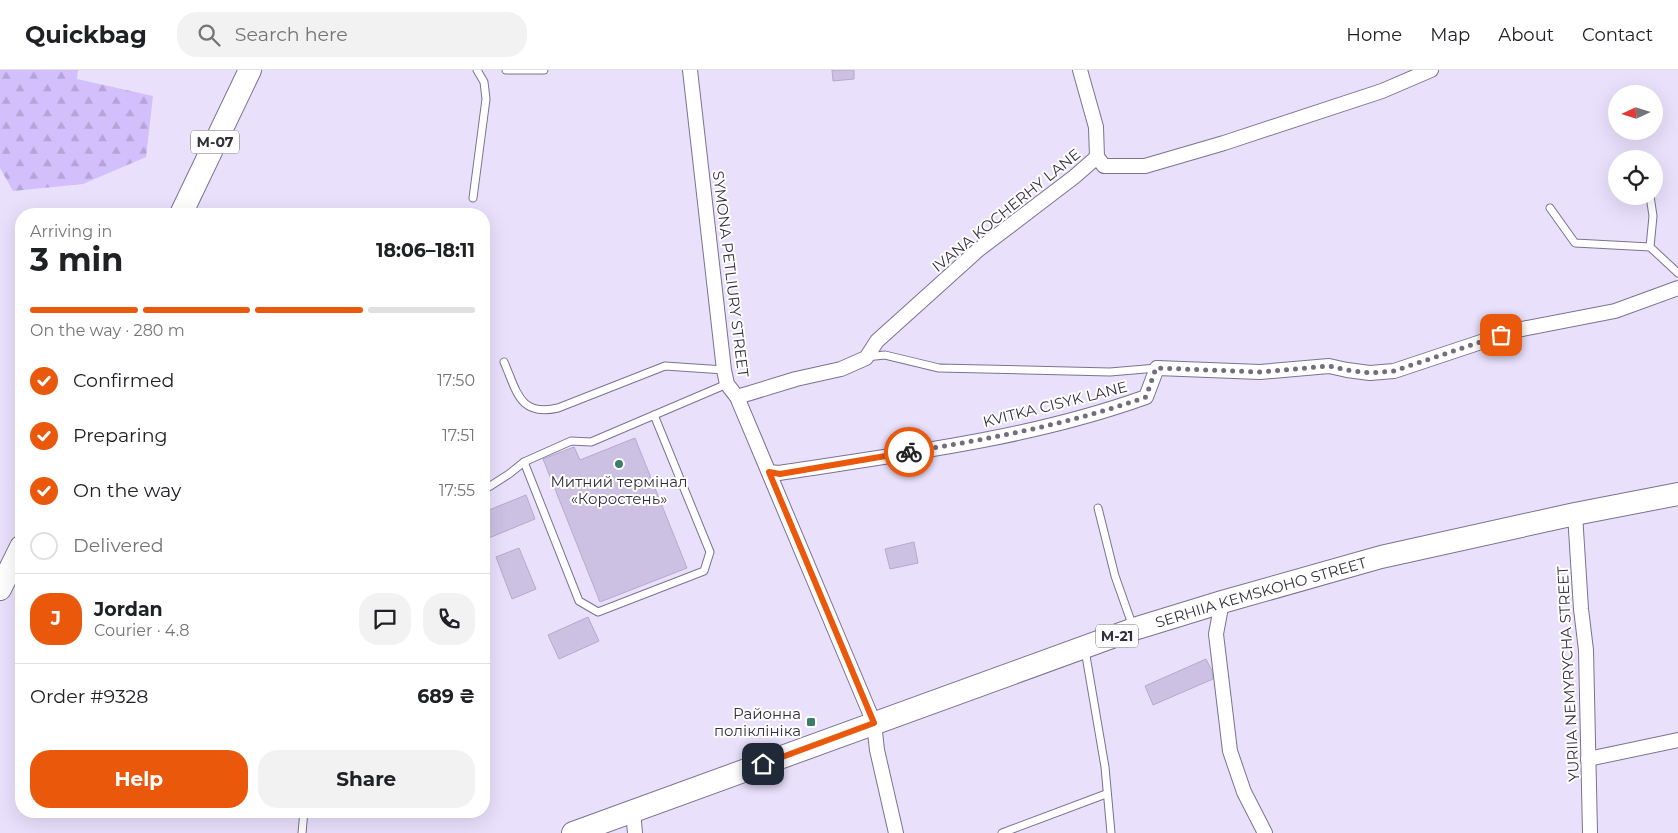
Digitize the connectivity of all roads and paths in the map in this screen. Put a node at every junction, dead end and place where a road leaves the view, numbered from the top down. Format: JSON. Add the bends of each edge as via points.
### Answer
{"nodes":[{"id":1,"x":250,"y":70,"type":"edge"},
{"id":2,"x":478,"y":70,"type":"edge"},
{"id":3,"x":506,"y":70,"type":"edge"},
{"id":4,"x":544,"y":70,"type":"edge"},
{"id":5,"x":690,"y":70,"type":"edge"},
{"id":6,"x":1080,"y":70,"type":"edge"},
{"id":7,"x":1431,"y":70,"type":"edge"},
{"id":8,"x":1097,"y":157,"type":"junction"},
{"id":9,"x":473,"y":198,"type":"dead end"},
{"id":10,"x":1651,"y":205,"type":"edge"},
{"id":11,"x":184,"y":208,"type":"edge"},
{"id":12,"x":1550,"y":208,"type":"dead end"},
{"id":13,"x":1650,"y":247,"type":"junction"},
{"id":14,"x":1678,"y":273,"type":"edge"},
{"id":15,"x":1678,"y":288,"type":"edge"},
{"id":16,"x":866,"y":358,"type":"junction"},
{"id":17,"x":504,"y":362,"type":"dead end"},
{"id":18,"x":1156,"y":368,"type":"junction"},
{"id":19,"x":725,"y":377,"type":"junction"},
{"id":20,"x":737,"y":397,"type":"junction"},
{"id":21,"x":654,"y":415,"type":"junction"},
{"id":22,"x":524,"y":462,"type":"junction"},
{"id":23,"x":769,"y":472,"type":"junction"},
{"id":24,"x":490,"y":486,"type":"edge"},
{"id":25,"x":1678,"y":494,"type":"edge"},
{"id":26,"x":1098,"y":508,"type":"dead end"},
{"id":27,"x":1575,"y":514,"type":"junction"},
{"id":28,"x":15,"y":559,"type":"edge"},
{"id":29,"x":0,"y":589,"type":"edge"},
{"id":30,"x":1222,"y":602,"type":"junction"},
{"id":31,"x":1134,"y":629,"type":"junction"},
{"id":32,"x":1085,"y":647,"type":"junction"},
{"id":33,"x":874,"y":723,"type":"junction"},
{"id":34,"x":1678,"y":740,"type":"edge"},
{"id":35,"x":1588,"y":759,"type":"junction"},
{"id":36,"x":1106,"y":794,"type":"junction"},
{"id":37,"x":303,"y":818,"type":"edge"},
{"id":38,"x":634,"y":822,"type":"edge"},
{"id":39,"x":302,"y":833,"type":"edge"},
{"id":40,"x":573,"y":833,"type":"edge"},
{"id":41,"x":896,"y":833,"type":"edge"},
{"id":42,"x":1002,"y":833,"type":"edge"},
{"id":43,"x":1110,"y":833,"type":"edge"},
{"id":44,"x":1265,"y":833,"type":"edge"},
{"id":45,"x":1590,"y":833,"type":"edge"}],
"edges":[{"from":1,"to":11,"type":"highway","number":"М-07"},
{"from":2,"to":9,"type":"lane","via":[[484,82],[486,99]]},
{"from":3,"to":4,"type":"lane"},
{"from":5,"to":19,"type":"street","name":"SYMONA PETLIURY STREET"},
{"from":6,"to":8,"type":"street","via":[[1096,127]]},
{"from":7,"to":8,"type":"street","name":"IVANA KOCHERHY LANE","via":[[1382,91],[1145,166],[1104,166]]},
{"from":8,"to":16,"type":"street","name":"IVANA KOCHERHY LANE","via":[[978,250],[877,341]]},
{"from":10,"to":13,"type":"lane"},
{"from":12,"to":13,"type":"lane","via":[[1575,243]]},
{"from":13,"to":14,"type":"lane"},
{"from":15,"to":18,"type":"street","via":[[1615,311],[1517,330],[1394,371],[1370,373],[1329,366],[1260,372]]},
{"from":16,"to":18,"type":"lane","via":[[885,355],[939,368],[1110,372]]},
{"from":16,"to":20,"type":"street","via":[[840,369]]},
{"from":17,"to":19,"type":"lane","via":[[521,402],[533,410],[547,411],[665,366]]},
{"from":18,"to":23,"type":"street","name":"KVITKA CISYK LANE","via":[[1146,397],[1112,409],[961,444],[780,474]]},
{"from":19,"to":20,"type":"street","name":"SYMONA PETLIURY STREET"},
{"from":19,"to":21,"type":"lane"},
{"from":20,"to":23,"type":"street","name":"SYMONA PETLIURY STREET"},
{"from":21,"to":22,"type":"lane","via":[[591,442],[571,441]]},
{"from":21,"to":22,"type":"lane","via":[[710,552],[704,571],[598,612],[579,601]]},
{"from":22,"to":24,"type":"lane"},
{"from":23,"to":33,"type":"street","name":"SYMONA PETLIURY STREET"},
{"from":25,"to":27,"type":"highway","name":"SERHIIA KEMSKOHO STREET","number":"М-21"},
{"from":26,"to":31,"type":"lane","via":[[1115,576]]},
{"from":27,"to":30,"type":"highway","name":"SERHIIA KEMSKOHO STREET","number":"М-21","via":[[1382,557]]},
{"from":27,"to":35,"type":"street","name":"YURIIA NEMYRYCHA STREET","via":[[1586,650]]},
{"from":28,"to":29,"type":"highway"},
{"from":30,"to":31,"type":"highway","name":"SERHIIA KEMSKOHO STREET","number":"М-21"},
{"from":30,"to":44,"type":"street","via":[[1216,634],[1230,751],[1244,792]]},
{"from":31,"to":32,"type":"highway","name":"SERHIIA KEMSKOHO STREET","number":"М-21"},
{"from":32,"to":33,"type":"highway","name":"SERHIIA KEMSKOHO STREET","number":"М-21"},
{"from":32,"to":36,"type":"lane","via":[[1105,767]]},
{"from":33,"to":38,"type":"highway","name":"SERHIIA KEMSKOHO STREET","number":"М-21"},
{"from":33,"to":41,"type":"street","name":"SYMONA PETLIURY STREET"},
{"from":34,"to":35,"type":"street"},
{"from":35,"to":45,"type":"street","name":"YURIIA NEMYRYCHA STREET"},
{"from":36,"to":42,"type":"lane"},
{"from":36,"to":43,"type":"lane"},
{"from":37,"to":39,"type":"lane"},
{"from":38,"to":40,"type":"highway","name":"SERHIIA KEMSKOHO STREET","number":"М-21"}]}
